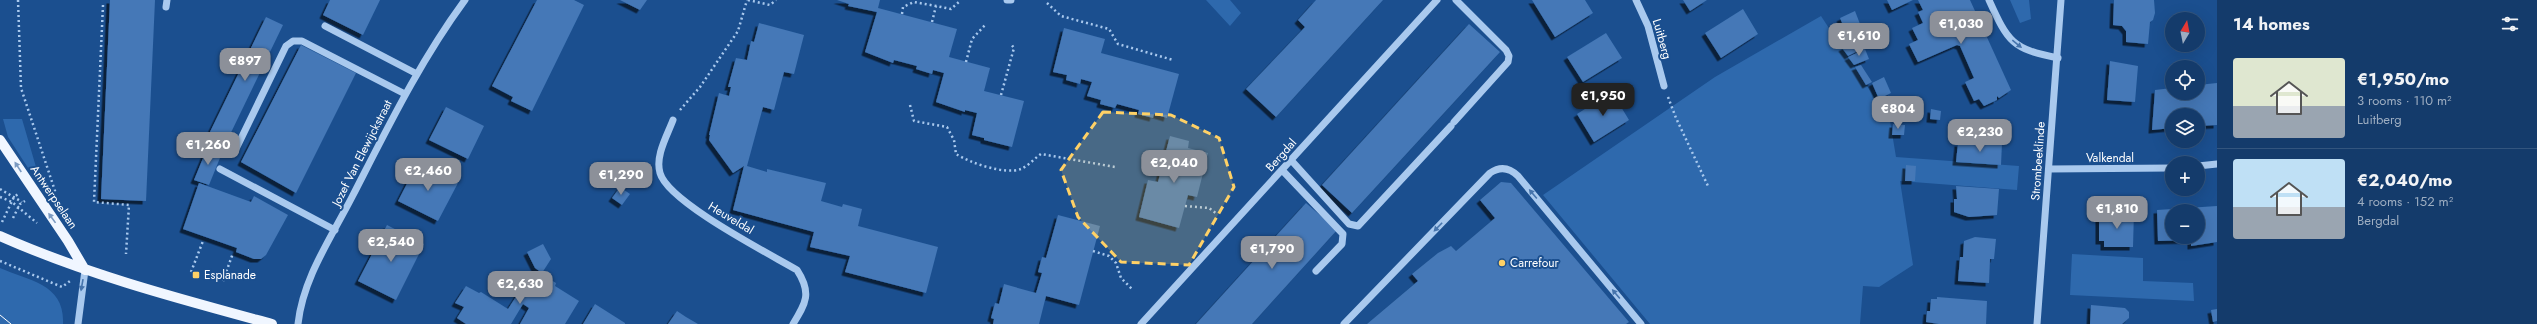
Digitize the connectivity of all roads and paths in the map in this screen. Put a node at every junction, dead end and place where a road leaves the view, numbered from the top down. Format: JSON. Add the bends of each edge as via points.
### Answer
{"nodes":[{"id":1,"x":18,"y":0,"type":"edge"},
{"id":2,"x":465,"y":0,"type":"edge"},
{"id":3,"x":747,"y":0,"type":"edge"},
{"id":4,"x":776,"y":0,"type":"edge"},
{"id":5,"x":1007,"y":0,"type":"edge"},
{"id":6,"x":1011,"y":0,"type":"edge"},
{"id":7,"x":1437,"y":0,"type":"edge"},
{"id":8,"x":1456,"y":0,"type":"edge"},
{"id":9,"x":1636,"y":0,"type":"edge"},
{"id":10,"x":1989,"y":0,"type":"edge"},
{"id":11,"x":2061,"y":0,"type":"edge"},
{"id":12,"x":960,"y":1,"type":"edge"},
{"id":13,"x":1047,"y":3,"type":"dead end"},
{"id":14,"x":103,"y":5,"type":"dead end"},
{"id":15,"x":936,"y":6,"type":"junction"},
{"id":16,"x":902,"y":14,"type":"dead end"},
{"id":17,"x":932,"y":22,"type":"dead end"},
{"id":18,"x":986,"y":24,"type":"dead end"},
{"id":19,"x":325,"y":26,"type":"dead end"},
{"id":20,"x":1011,"y":44,"type":"dead end"},
{"id":21,"x":2058,"y":58,"type":"junction"},
{"id":22,"x":1173,"y":60,"type":"dead end"},
{"id":23,"x":966,"y":62,"type":"dead end"},
{"id":24,"x":417,"y":74,"type":"junction"},
{"id":25,"x":1664,"y":86,"type":"joint"},
{"id":26,"x":406,"y":94,"type":"junction"},
{"id":27,"x":1001,"y":95,"type":"dead end"},
{"id":28,"x":910,"y":105,"type":"dead end"},
{"id":29,"x":673,"y":120,"type":"joint"},
{"id":30,"x":0,"y":140,"type":"edge"},
{"id":31,"x":235,"y":151,"type":"dead end"},
{"id":32,"x":1291,"y":160,"type":"junction"},
{"id":33,"x":2217,"y":164,"type":"edge"},
{"id":34,"x":2205,"y":165,"type":"edge"},
{"id":35,"x":1115,"y":167,"type":"dead end"},
{"id":36,"x":2165,"y":168,"type":"edge"},
{"id":37,"x":220,"y":169,"type":"dead end"},
{"id":38,"x":2049,"y":169,"type":"junction"},
{"id":39,"x":1282,"y":170,"type":"junction"},
{"id":40,"x":52,"y":184,"type":"dead end"},
{"id":41,"x":1708,"y":186,"type":"dead end"},
{"id":42,"x":0,"y":189,"type":"edge"},
{"id":43,"x":35,"y":194,"type":"junction"},
{"id":44,"x":0,"y":198,"type":"edge"},
{"id":45,"x":23,"y":202,"type":"junction"},
{"id":46,"x":1185,"y":206,"type":"dead end"},
{"id":47,"x":1216,"y":214,"type":"dead end"},
{"id":48,"x":13,"y":218,"type":"dead end"},
{"id":49,"x":0,"y":226,"type":"edge"},
{"id":50,"x":335,"y":230,"type":"junction"},
{"id":51,"x":0,"y":236,"type":"edge"},
{"id":52,"x":203,"y":241,"type":"dead end"},
{"id":53,"x":1094,"y":251,"type":"dead end"},
{"id":54,"x":233,"y":253,"type":"dead end"},
{"id":55,"x":126,"y":254,"type":"dead end"},
{"id":56,"x":0,"y":261,"type":"edge"},
{"id":57,"x":85,"y":270,"type":"junction"},
{"id":58,"x":1316,"y":271,"type":"dead end"},
{"id":59,"x":191,"y":272,"type":"dead end"},
{"id":60,"x":223,"y":281,"type":"dead end"},
{"id":61,"x":1132,"y":289,"type":"dead end"},
{"id":62,"x":78,"y":324,"type":"edge"},
{"id":63,"x":272,"y":324,"type":"edge"},
{"id":64,"x":298,"y":324,"type":"edge"},
{"id":65,"x":793,"y":324,"type":"edge"},
{"id":66,"x":1141,"y":324,"type":"edge"},
{"id":67,"x":1344,"y":324,"type":"edge"},
{"id":68,"x":1641,"y":324,"type":"edge"},
{"id":69,"x":2038,"y":324,"type":"edge"}],
"edges":[{"from":1,"to":40,"type":"path","via":[[21,88]]},
{"from":2,"to":24,"type":"street","name":"Jozef Van Elewijckstraat"},
{"from":3,"to":4,"type":"path","via":[[770,5]]},
{"from":3,"to":29,"type":"path","via":[[738,31],[700,87]]},
{"from":5,"to":6,"type":"street"},
{"from":7,"to":32,"type":"street","name":"Bergdal"},
{"from":8,"to":32,"type":"street","via":[[1506,50],[1508,62],[1358,226],[1349,224]]},
{"from":9,"to":25,"type":"street","name":"Luitberg","via":[[1648,26]]},
{"from":10,"to":21,"type":"street","one_way":true,"via":[[2000,25],[2013,42],[2025,50]]},
{"from":11,"to":21,"type":"street","name":"Strombeeklinde"},
{"from":12,"to":15,"type":"path","via":[[951,9]]},
{"from":13,"to":22,"type":"path","via":[[1061,16],[1109,29],[1118,44]]},
{"from":14,"to":55,"type":"path","via":[[94,202],[129,205]]},
{"from":15,"to":16,"type":"path","via":[[914,2],[903,7]]},
{"from":15,"to":17,"type":"path"},
{"from":18,"to":23,"type":"path","via":[[972,39]]},
{"from":19,"to":24,"type":"street"},
{"from":20,"to":27,"type":"path","via":[[1014,48]]},
{"from":21,"to":38,"type":"street","name":"Strombeeklinde"},
{"from":24,"to":26,"type":"street","name":"Jozef Van Elewijckstraat"},
{"from":25,"to":41,"type":"path"},
{"from":26,"to":31,"type":"street","via":[[302,41],[293,41],[286,46]]},
{"from":26,"to":50,"type":"street","name":"Jozef Van Elewijckstraat"},
{"from":28,"to":35,"type":"path","via":[[914,121],[947,127],[954,140],[956,154],[970,163],[997,169],[1021,169],[1041,154]]},
{"from":29,"to":65,"type":"street","name":"Heuveldal","via":[[658,162],[664,182],[696,210],[797,270],[804,280],[807,291],[806,301]]},
{"from":43,"to":30,"type":"main road","name":"Antwerpselaan","one_way":true},
{"from":32,"to":39,"type":"street","name":"Bergdal"},
{"from":33,"to":34,"type":"street"},
{"from":36,"to":38,"type":"street","name":"Valkendal"},
{"from":37,"to":50,"type":"street"},
{"from":38,"to":69,"type":"street","name":"Strombeeklinde"},
{"from":39,"to":58,"type":"street","via":[[1343,234],[1342,244]]},
{"from":39,"to":66,"type":"street","name":"Bergdal"},
{"from":42,"to":45,"type":"path"},
{"from":43,"to":45,"type":"path"},
{"from":57,"to":43,"type":"main road","name":"Antwerpselaan","one_way":true},
{"from":44,"to":49,"type":"path","via":[[12,202]]},
{"from":45,"to":48,"type":"path"},
{"from":46,"to":47,"type":"path","via":[[1209,208]]},
{"from":50,"to":64,"type":"street","name":"Jozef Van Elewijckstraat","via":[[305,288]]},
{"from":51,"to":57,"type":"main road"},
{"from":52,"to":59,"type":"path"},
{"from":53,"to":61,"type":"path","via":[[1110,256],[1121,278]]},
{"from":54,"to":60,"type":"path"},
{"from":56,"to":57,"type":"path","via":[[62,287]]},
{"from":57,"to":62,"type":"street","one_way":true},
{"from":57,"to":63,"type":"main road","via":[[133,286]]},
{"from":68,"to":67,"type":"street","one_way":true,"via":[[1518,176],[1507,168],[1490,173]]}]}
